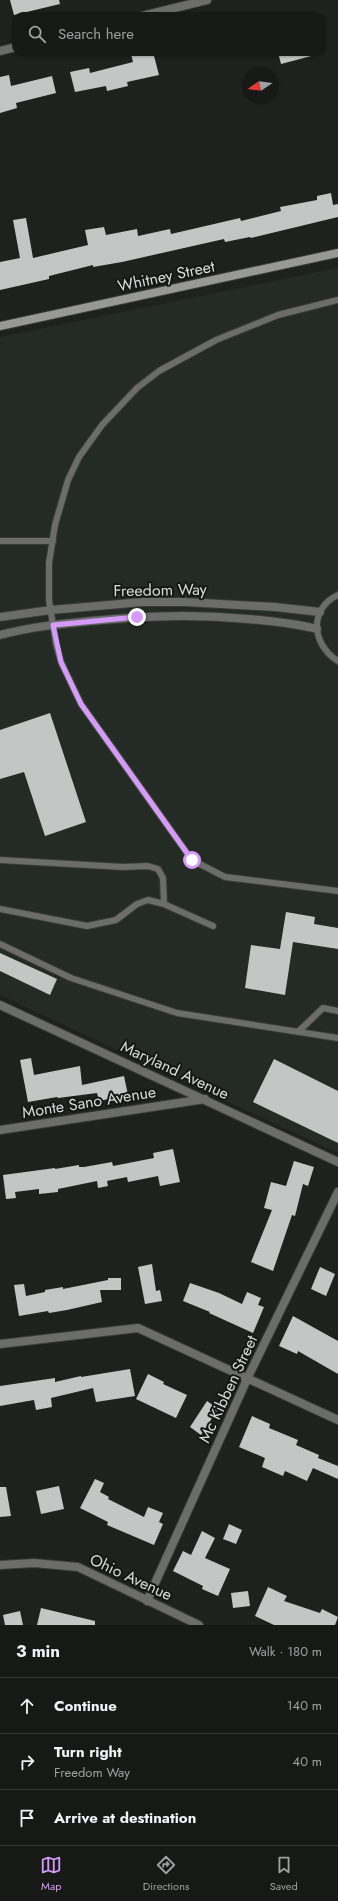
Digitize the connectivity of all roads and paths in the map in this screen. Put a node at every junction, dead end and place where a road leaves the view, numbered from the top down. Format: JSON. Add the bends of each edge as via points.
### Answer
{"nodes":[{"id":1,"x":207,"y":0,"type":"edge"},
{"id":2,"x":158,"y":12,"type":"edge"},
{"id":3,"x":12,"y":48,"type":"edge"},
{"id":4,"x":0,"y":51,"type":"edge"},
{"id":5,"x":338,"y":253,"type":"edge"},
{"id":6,"x":338,"y":300,"type":"edge"},
{"id":7,"x":0,"y":326,"type":"edge"},
{"id":8,"x":0,"y":541,"type":"edge"},
{"id":9,"x":53,"y":541,"type":"junction"},
{"id":10,"x":338,"y":595,"type":"edge"},
{"id":11,"x":51,"y":610,"type":"junction"},
{"id":12,"x":320,"y":612,"type":"junction"},
{"id":13,"x":0,"y":617,"type":"edge"},
{"id":14,"x":53,"y":625,"type":"junction"},
{"id":15,"x":317,"y":629,"type":"junction"},
{"id":16,"x":0,"y":635,"type":"edge"},
{"id":17,"x":338,"y":661,"type":"edge"},
{"id":18,"x":0,"y":860,"type":"edge"},
{"id":19,"x":338,"y":891,"type":"edge"},
{"id":20,"x":164,"y":904,"type":"junction"},
{"id":21,"x":0,"y":909,"type":"edge"},
{"id":22,"x":213,"y":926,"type":"dead end"},
{"id":23,"x":0,"y":944,"type":"edge"},
{"id":24,"x":0,"y":1005,"type":"edge"},
{"id":25,"x":338,"y":1011,"type":"edge"},
{"id":26,"x":300,"y":1031,"type":"junction"},
{"id":27,"x":338,"y":1038,"type":"edge"},
{"id":28,"x":205,"y":1099,"type":"junction"},
{"id":29,"x":0,"y":1130,"type":"edge"},
{"id":30,"x":338,"y":1162,"type":"edge"},
{"id":31,"x":338,"y":1192,"type":"edge"},
{"id":32,"x":0,"y":1344,"type":"edge"},
{"id":33,"x":248,"y":1377,"type":"junction"},
{"id":34,"x":338,"y":1420,"type":"edge"},
{"id":35,"x":0,"y":1565,"type":"edge"},
{"id":36,"x":147,"y":1601,"type":"junction"},
{"id":37,"x":199,"y":1625,"type":"edge"}],
"edges":[{"from":1,"to":2,"type":"street"},
{"from":3,"to":4,"type":"street"},
{"from":5,"to":7,"type":"street","name":"Whitney Street"},
{"from":6,"to":9,"type":"lane","via":[[278,315],[216,340],[159,371],[137,388],[102,425],[80,456],[68,480]]},
{"from":8,"to":9,"type":"lane"},
{"from":9,"to":11,"type":"lane","via":[[49,564]]},
{"from":10,"to":12,"type":"lane"},
{"from":11,"to":12,"type":"street","name":"Freedom Way","via":[[143,602],[185,602]]},
{"from":11,"to":13,"type":"street","name":"Freedom Way"},
{"from":11,"to":14,"type":"lane"},
{"from":12,"to":15,"type":"lane"},
{"from":14,"to":15,"type":"street","name":"Freedom Way","via":[[187,615],[294,623]]},
{"from":14,"to":16,"type":"street","name":"Freedom Way"},
{"from":14,"to":19,"type":"lane","via":[[61,662],[81,704],[192,860],[225,877]]},
{"from":15,"to":17,"type":"lane","via":[[322,647]]},
{"from":18,"to":20,"type":"lane","via":[[123,867],[148,866],[158,869],[164,878]]},
{"from":20,"to":21,"type":"lane","via":[[148,900],[136,904],[116,920],[87,926]]},
{"from":20,"to":22,"type":"lane"},
{"from":23,"to":26,"type":"lane","via":[[71,978],[177,1013]]},
{"from":24,"to":28,"type":"street","name":"Maryland Avenue"},
{"from":25,"to":26,"type":"lane","via":[[322,1008]]},
{"from":26,"to":27,"type":"lane"},
{"from":28,"to":29,"type":"street","name":"Monte Sano Avenue"},
{"from":28,"to":30,"type":"street","name":"Maryland Avenue"},
{"from":31,"to":33,"type":"street","name":"Mc Kibben Street"},
{"from":32,"to":33,"type":"street","via":[[138,1328]]},
{"from":33,"to":34,"type":"street"},
{"from":33,"to":36,"type":"street","name":"Mc Kibben Street"},
{"from":35,"to":36,"type":"street","name":"Ohio Avenue","via":[[34,1563],[78,1567]]},
{"from":36,"to":37,"type":"street","name":"Ohio Avenue"}]}
